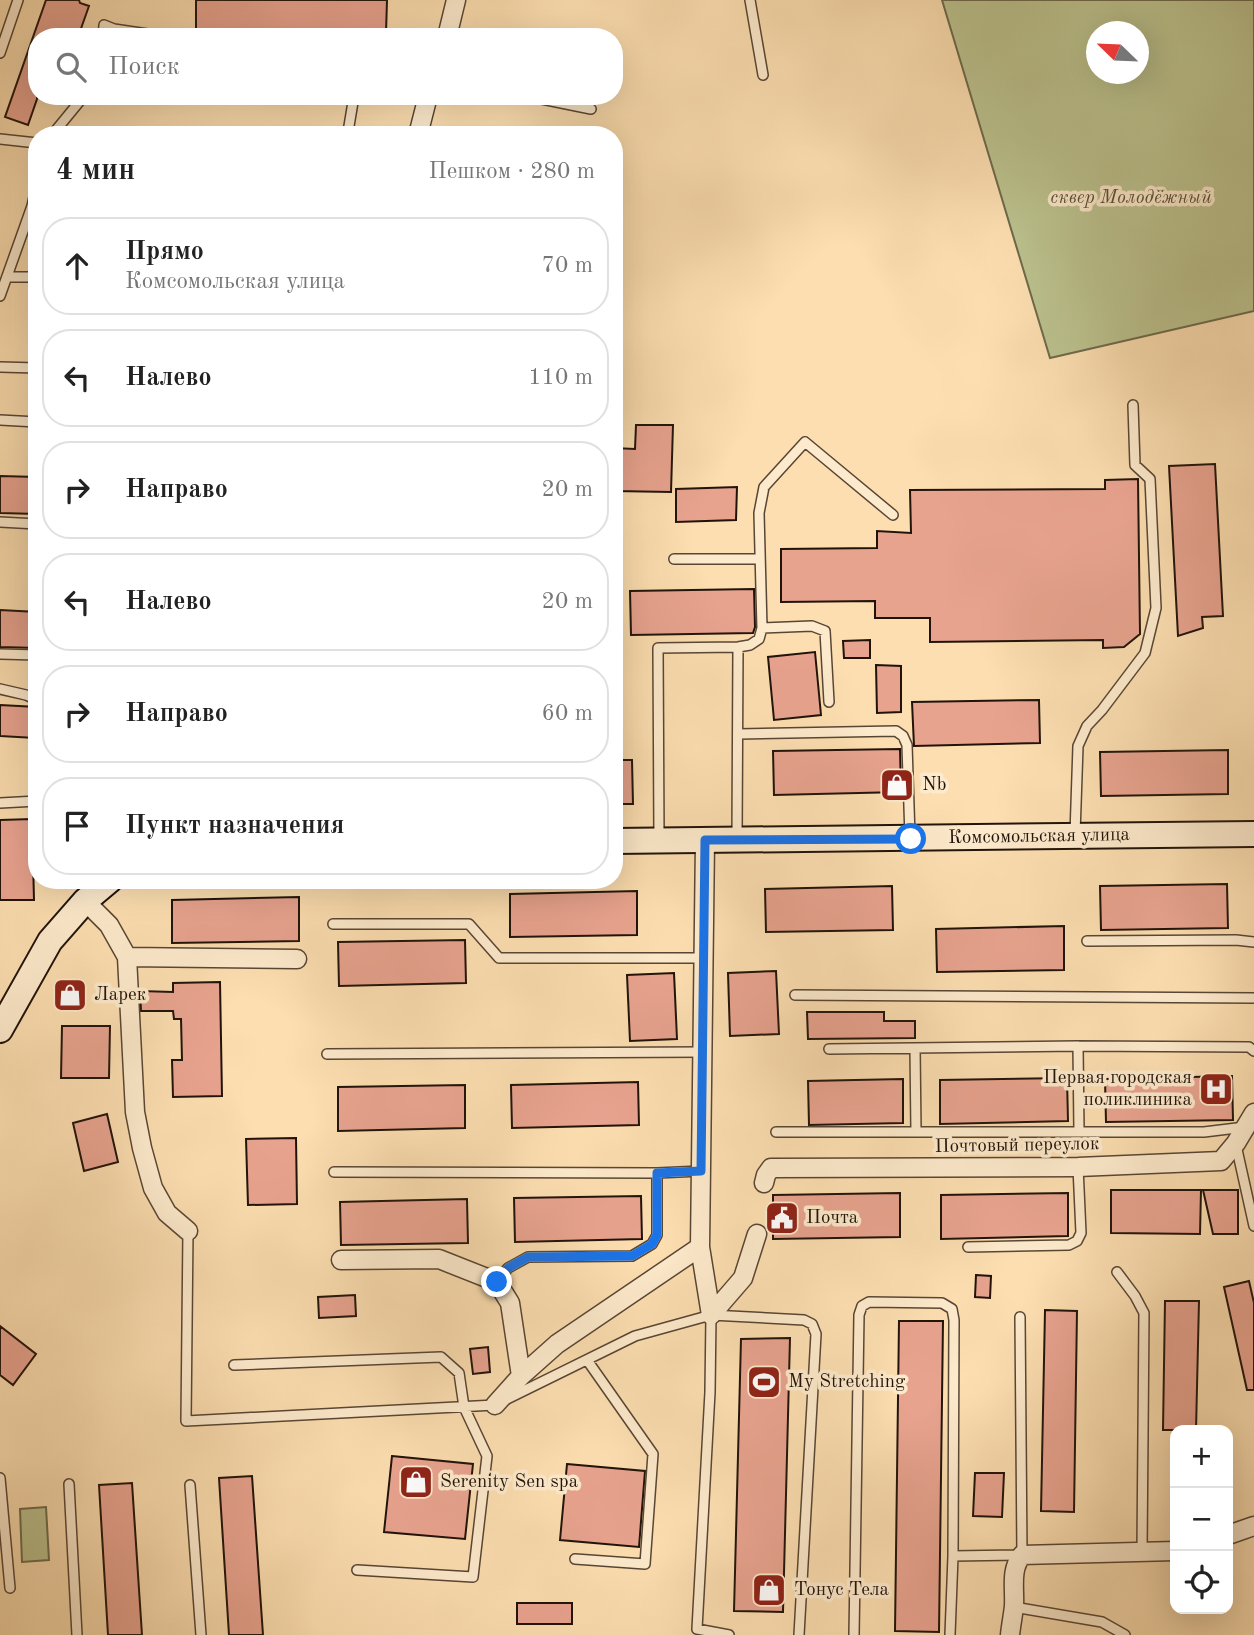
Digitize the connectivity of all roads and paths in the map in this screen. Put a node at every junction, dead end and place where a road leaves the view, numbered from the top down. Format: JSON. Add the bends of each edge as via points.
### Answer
{"nodes":[{"id":1,"x":18,"y":0,"type":"edge"},
{"id":2,"x":456,"y":0,"type":"edge"},
{"id":3,"x":750,"y":0,"type":"edge"},
{"id":4,"x":449,"y":28,"type":"edge"},
{"id":5,"x":0,"y":52,"type":"edge"},
{"id":6,"x":763,"y":75,"type":"dead end"},
{"id":7,"x":77,"y":105,"type":"edge"},
{"id":8,"x":353,"y":105,"type":"edge"},
{"id":9,"x":426,"y":105,"type":"edge"},
{"id":10,"x":571,"y":105,"type":"edge"},
{"id":11,"x":591,"y":109,"type":"dead end"},
{"id":12,"x":59,"y":126,"type":"edge"},
{"id":13,"x":349,"y":126,"type":"edge"},
{"id":14,"x":420,"y":126,"type":"edge"},
{"id":15,"x":0,"y":139,"type":"edge"},
{"id":16,"x":28,"y":142,"type":"edge"},
{"id":17,"x":28,"y":224,"type":"edge"},
{"id":18,"x":8,"y":277,"type":"junction"},
{"id":19,"x":28,"y":277,"type":"edge"},
{"id":20,"x":0,"y":296,"type":"edge"},
{"id":21,"x":0,"y":367,"type":"edge"},
{"id":22,"x":28,"y":368,"type":"edge"},
{"id":23,"x":1133,"y":405,"type":"dead end"},
{"id":24,"x":0,"y":420,"type":"edge"},
{"id":25,"x":28,"y":422,"type":"edge"},
{"id":26,"x":893,"y":515,"type":"dead end"},
{"id":27,"x":0,"y":522,"type":"edge"},
{"id":28,"x":28,"y":524,"type":"edge"},
{"id":29,"x":674,"y":559,"type":"dead end"},
{"id":30,"x":760,"y":559,"type":"junction"},
{"id":31,"x":762,"y":628,"type":"junction"},
{"id":32,"x":738,"y":647,"type":"junction"},
{"id":33,"x":0,"y":654,"type":"edge"},
{"id":34,"x":28,"y":655,"type":"edge"},
{"id":35,"x":0,"y":690,"type":"edge"},
{"id":36,"x":28,"y":696,"type":"edge"},
{"id":37,"x":829,"y":702,"type":"dead end"},
{"id":38,"x":739,"y":734,"type":"junction"},
{"id":39,"x":28,"y":802,"type":"edge"},
{"id":40,"x":0,"y":803,"type":"edge"},
{"id":41,"x":1254,"y":834,"type":"edge"},
{"id":42,"x":1075,"y":836,"type":"junction"},
{"id":43,"x":911,"y":839,"type":"junction"},
{"id":44,"x":705,"y":840,"type":"junction"},
{"id":45,"x":737,"y":840,"type":"junction"},
{"id":46,"x":623,"y":841,"type":"edge"},
{"id":47,"x":659,"y":841,"type":"junction"},
{"id":48,"x":99,"y":889,"type":"edge"},
{"id":49,"x":85,"y":901,"type":"junction"},
{"id":50,"x":333,"y":924,"type":"dead end"},
{"id":51,"x":1087,"y":941,"type":"dead end"},
{"id":52,"x":1254,"y":942,"type":"edge"},
{"id":53,"x":127,"y":957,"type":"junction"},
{"id":54,"x":704,"y":958,"type":"junction"},
{"id":55,"x":297,"y":959,"type":"dead end"},
{"id":56,"x":795,"y":995,"type":"dead end"},
{"id":57,"x":1254,"y":998,"type":"edge"},
{"id":58,"x":0,"y":1030,"type":"edge"},
{"id":59,"x":1078,"y":1046,"type":"junction"},
{"id":60,"x":915,"y":1048,"type":"junction"},
{"id":61,"x":829,"y":1049,"type":"dead end"},
{"id":62,"x":1254,"y":1051,"type":"edge"},
{"id":63,"x":703,"y":1052,"type":"junction"},
{"id":64,"x":327,"y":1054,"type":"dead end"},
{"id":65,"x":1249,"y":1120,"type":"edge"},
{"id":66,"x":776,"y":1132,"type":"dead end"},
{"id":67,"x":916,"y":1132,"type":"junction"},
{"id":68,"x":1079,"y":1132,"type":"junction"},
{"id":69,"x":1236,"y":1143,"type":"junction"},
{"id":70,"x":1078,"y":1167,"type":"junction"},
{"id":71,"x":701,"y":1171,"type":"junction"},
{"id":72,"x":334,"y":1172,"type":"dead end"},
{"id":73,"x":657,"y":1173,"type":"junction"},
{"id":74,"x":764,"y":1183,"type":"dead end"},
{"id":75,"x":1254,"y":1226,"type":"edge"},
{"id":76,"x":188,"y":1231,"type":"joint"},
{"id":77,"x":757,"y":1234,"type":"dead end"},
{"id":78,"x":700,"y":1247,"type":"junction"},
{"id":79,"x":968,"y":1247,"type":"dead end"},
{"id":80,"x":341,"y":1260,"type":"dead end"},
{"id":81,"x":1117,"y":1272,"type":"dead end"},
{"id":82,"x":497,"y":1282,"type":"junction"},
{"id":83,"x":711,"y":1315,"type":"junction"},
{"id":84,"x":1020,"y":1317,"type":"dead end"},
{"id":85,"x":587,"y":1360,"type":"junction"},
{"id":86,"x":234,"y":1365,"type":"dead end"},
{"id":87,"x":521,"y":1376,"type":"junction"},
{"id":88,"x":495,"y":1405,"type":"junction"},
{"id":89,"x":464,"y":1407,"type":"junction"},
{"id":90,"x":0,"y":1478,"type":"edge"},
{"id":91,"x":69,"y":1484,"type":"dead end"},
{"id":92,"x":190,"y":1485,"type":"dead end"},
{"id":93,"x":1254,"y":1526,"type":"edge"},
{"id":94,"x":1233,"y":1533,"type":"edge"},
{"id":95,"x":1170,"y":1551,"type":"edge"},
{"id":96,"x":1142,"y":1552,"type":"junction"},
{"id":97,"x":1022,"y":1555,"type":"junction"},
{"id":98,"x":953,"y":1556,"type":"junction"},
{"id":99,"x":575,"y":1559,"type":"dead end"},
{"id":100,"x":357,"y":1570,"type":"dead end"},
{"id":101,"x":10,"y":1588,"type":"dead end"},
{"id":102,"x":1014,"y":1607,"type":"junction"},
{"id":103,"x":77,"y":1635,"type":"edge"},
{"id":104,"x":201,"y":1635,"type":"edge"},
{"id":105,"x":729,"y":1635,"type":"edge"},
{"id":106,"x":799,"y":1635,"type":"edge"},
{"id":107,"x":854,"y":1635,"type":"edge"},
{"id":108,"x":950,"y":1635,"type":"edge"},
{"id":109,"x":1010,"y":1635,"type":"edge"},
{"id":110,"x":1125,"y":1635,"type":"edge"}],
"edges":[{"from":1,"to":5,"type":"lane"},
{"from":2,"to":4,"type":"street"},
{"from":3,"to":6,"type":"lane"},
{"from":7,"to":12,"type":"lane"},
{"from":8,"to":13,"type":"lane"},
{"from":9,"to":14,"type":"street"},
{"from":10,"to":11,"type":"lane"},
{"from":15,"to":16,"type":"lane"},
{"from":17,"to":18,"type":"lane"},
{"from":18,"to":19,"type":"lane"},
{"from":18,"to":20,"type":"lane"},
{"from":21,"to":22,"type":"lane"},
{"from":23,"to":42,"type":"lane","via":[[1135,465],[1150,479],[1156,608],[1144,653],[1087,726],[1078,746]]},
{"from":24,"to":25,"type":"lane"},
{"from":26,"to":30,"type":"lane","via":[[805,442],[764,488],[759,513]]},
{"from":27,"to":28,"type":"lane"},
{"from":29,"to":30,"type":"lane"},
{"from":30,"to":31,"type":"lane"},
{"from":31,"to":32,"type":"lane","via":[[760,639]]},
{"from":31,"to":37,"type":"lane","via":[[812,626],[825,631]]},
{"from":32,"to":38,"type":"lane"},
{"from":32,"to":47,"type":"lane","via":[[658,648]]},
{"from":33,"to":34,"type":"lane"},
{"from":35,"to":36,"type":"lane"},
{"from":38,"to":43,"type":"lane","via":[[895,731],[907,745]]},
{"from":38,"to":45,"type":"lane"},
{"from":39,"to":40,"type":"lane"},
{"from":41,"to":42,"type":"main road","name":"Комсомольская улица"},
{"from":42,"to":43,"type":"main road","name":"Комсомольская улица"},
{"from":43,"to":45,"type":"main road","name":"Комсомольская улица"},
{"from":44,"to":45,"type":"main road","name":"Комсомольская улица"},
{"from":44,"to":47,"type":"main road","name":"Комсомольская улица"},
{"from":44,"to":54,"type":"street"},
{"from":46,"to":47,"type":"main road","name":"Комсомольская улица"},
{"from":48,"to":49,"type":"main road"},
{"from":49,"to":53,"type":"street","via":[[109,925]]},
{"from":49,"to":58,"type":"main road","via":[[50,941]]},
{"from":50,"to":54,"type":"lane","via":[[469,924],[499,958]]},
{"from":51,"to":52,"type":"lane"},
{"from":53,"to":55,"type":"street"},
{"from":53,"to":76,"type":"street","via":[[135,1112],[142,1148],[153,1188],[167,1213]]},
{"from":54,"to":63,"type":"street"},
{"from":56,"to":57,"type":"lane"},
{"from":59,"to":60,"type":"lane"},
{"from":59,"to":62,"type":"lane","via":[[1249,1047]]},
{"from":59,"to":68,"type":"lane"},
{"from":60,"to":61,"type":"lane"},
{"from":60,"to":67,"type":"lane"},
{"from":63,"to":64,"type":"lane"},
{"from":63,"to":71,"type":"street"},
{"from":65,"to":68,"type":"lane","via":[[1204,1132]]},
{"from":65,"to":69,"type":"street","name":"Почтовый переулок"},
{"from":66,"to":67,"type":"lane"},
{"from":67,"to":68,"type":"lane"},
{"from":69,"to":70,"type":"street","name":"Почтовый переулок","via":[[1221,1161]]},
{"from":69,"to":75,"type":"lane"},
{"from":70,"to":74,"type":"street","name":"Почтовый переулок","via":[[771,1168]]},
{"from":70,"to":79,"type":"lane","via":[[1081,1233],[1077,1241],[1069,1245]]},
{"from":71,"to":73,"type":"lane"},
{"from":71,"to":78,"type":"street"},
{"from":72,"to":73,"type":"lane"},
{"from":73,"to":82,"type":"lane","via":[[657,1235],[652,1244],[632,1256],[528,1257],[508,1268]]},
{"from":76,"to":89,"type":"lane","via":[[186,1421]]},
{"from":77,"to":83,"type":"street","via":[[743,1278]]},
{"from":78,"to":83,"type":"street"},
{"from":78,"to":87,"type":"street","via":[[557,1344]]},
{"from":80,"to":82,"type":"street","via":[[439,1259]]},
{"from":81,"to":96,"type":"lane","via":[[1144,1313]]},
{"from":82,"to":87,"type":"street","via":[[509,1303]]},
{"from":83,"to":85,"type":"lane","via":[[635,1336]]},
{"from":83,"to":105,"type":"lane","via":[[697,1629]]},
{"from":83,"to":106,"type":"lane","via":[[804,1320],[816,1334]]},
{"from":84,"to":97,"type":"lane"},
{"from":85,"to":88,"type":"lane"},
{"from":85,"to":99,"type":"lane","via":[[653,1454],[645,1564]]},
{"from":86,"to":89,"type":"lane","via":[[441,1357],[459,1373]]},
{"from":87,"to":88,"type":"street"},
{"from":88,"to":89,"type":"lane"},
{"from":89,"to":100,"type":"lane","via":[[487,1456],[473,1577]]},
{"from":90,"to":101,"type":"lane"},
{"from":91,"to":103,"type":"lane"},
{"from":92,"to":104,"type":"lane"},
{"from":93,"to":94,"type":"street"},
{"from":95,"to":96,"type":"street"},
{"from":96,"to":97,"type":"street"},
{"from":97,"to":98,"type":"lane"},
{"from":97,"to":102,"type":"street","via":[[1014,1575]]},
{"from":98,"to":107,"type":"lane","via":[[952,1309],[942,1303],[869,1302],[859,1315]]},
{"from":98,"to":108,"type":"lane"},
{"from":102,"to":109,"type":"street"},
{"from":102,"to":110,"type":"lane","via":[[1102,1622]]}]}
